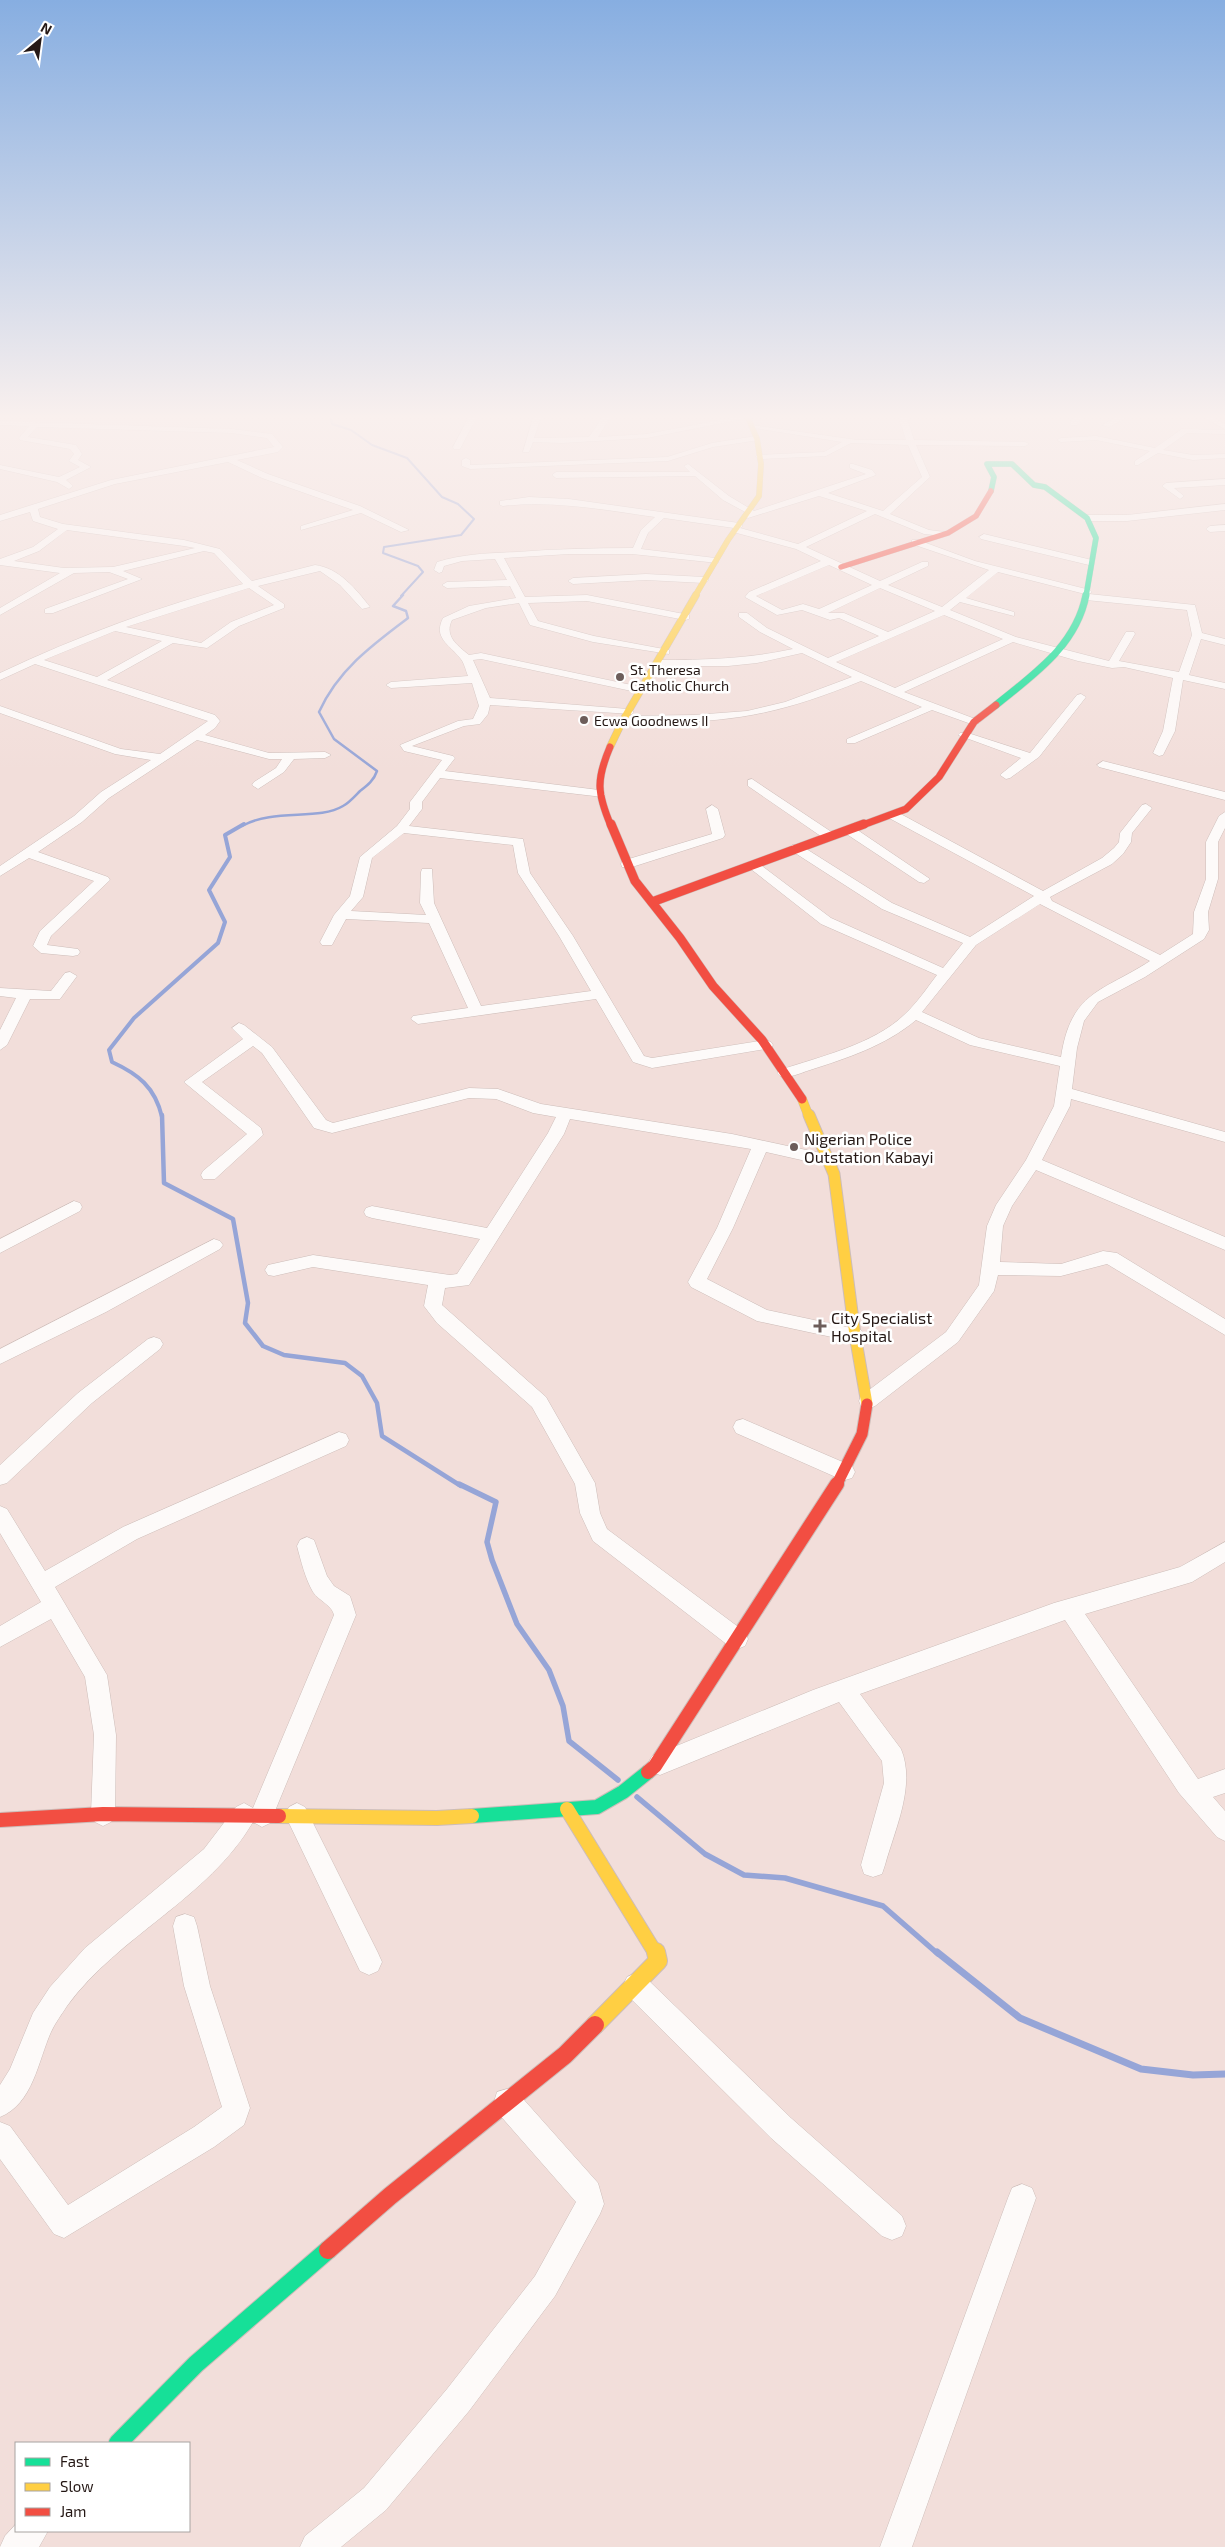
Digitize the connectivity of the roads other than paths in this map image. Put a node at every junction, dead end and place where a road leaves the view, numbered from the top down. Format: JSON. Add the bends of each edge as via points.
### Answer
{"nodes":[{"id":1,"x":57,"y":534,"type":"edge"},
{"id":2,"x":112,"y":534,"type":"edge"},
{"id":3,"x":643,"y":534,"type":"edge"},
{"id":4,"x":734,"y":534,"type":"edge"},
{"id":5,"x":757,"y":534,"type":"edge"},
{"id":6,"x":826,"y":534,"type":"edge"},
{"id":7,"x":942,"y":534,"type":"edge"},
{"id":8,"x":1094,"y":534,"type":"edge"},
{"id":9,"x":984,"y":537,"type":"dead end"},
{"id":10,"x":915,"y":542,"type":"junction"},
{"id":11,"x":799,"y":547,"type":"junction"},
{"id":12,"x":207,"y":548,"type":"junction"},
{"id":13,"x":636,"y":551,"type":"junction"},
{"id":14,"x":498,"y":555,"type":"junction"},
{"id":15,"x":715,"y":561,"type":"junction"},
{"id":16,"x":2,"y":562,"type":"edge"},
{"id":17,"x":829,"y":562,"type":"junction"},
{"id":18,"x":1089,"y":562,"type":"junction"},
{"id":19,"x":925,"y":564,"type":"dead end"},
{"id":20,"x":841,"y":567,"type":"junction"},
{"id":21,"x":996,"y":569,"type":"junction"},
{"id":22,"x":112,"y":570,"type":"junction"},
{"id":23,"x":439,"y":570,"type":"dead end"},
{"id":24,"x":71,"y":571,"type":"junction"},
{"id":25,"x":704,"y":580,"type":"junction"},
{"id":26,"x":573,"y":581,"type":"dead end"},
{"id":27,"x":508,"y":583,"type":"junction"},
{"id":28,"x":249,"y":584,"type":"junction"},
{"id":29,"x":447,"y":585,"type":"dead end"},
{"id":30,"x":880,"y":586,"type":"junction"},
{"id":31,"x":494,"y":592,"type":"junction"},
{"id":32,"x":475,"y":594,"type":"dead end"},
{"id":33,"x":1087,"y":595,"type":"junction"},
{"id":34,"x":960,"y":599,"type":"junction"},
{"id":35,"x":522,"y":600,"type":"junction"},
{"id":36,"x":487,"y":604,"type":"junction"},
{"id":37,"x":365,"y":607,"type":"dead end"},
{"id":38,"x":49,"y":611,"type":"dead end"},
{"id":39,"x":0,"y":612,"type":"edge"},
{"id":40,"x":942,"y":612,"type":"junction"},
{"id":41,"x":819,"y":613,"type":"junction"},
{"id":42,"x":743,"y":614,"type":"dead end"},
{"id":43,"x":1010,"y":614,"type":"dead end"},
{"id":44,"x":685,"y":617,"type":"junction"},
{"id":45,"x":116,"y":628,"type":"junction"},
{"id":46,"x":1130,"y":634,"type":"dead end"},
{"id":47,"x":888,"y":636,"type":"junction"},
{"id":48,"x":1197,"y":636,"type":"junction"},
{"id":49,"x":1012,"y":639,"type":"junction"},
{"id":50,"x":171,"y":640,"type":"junction"},
{"id":51,"x":1225,"y":642,"type":"edge"},
{"id":52,"x":803,"y":650,"type":"junction"},
{"id":53,"x":665,"y":652,"type":"junction"},
{"id":54,"x":1058,"y":652,"type":"junction"},
{"id":55,"x":467,"y":658,"type":"junction"},
{"id":56,"x":33,"y":660,"type":"junction"},
{"id":57,"x":828,"y":662,"type":"junction"},
{"id":58,"x":658,"y":663,"type":"junction"},
{"id":59,"x":1112,"y":665,"type":"junction"},
{"id":60,"x":1181,"y":676,"type":"junction"},
{"id":61,"x":0,"y":677,"type":"edge"},
{"id":62,"x":862,"y":678,"type":"junction"},
{"id":63,"x":476,"y":679,"type":"junction"},
{"id":64,"x":97,"y":681,"type":"junction"},
{"id":65,"x":391,"y":685,"type":"dead end"},
{"id":66,"x":1225,"y":686,"type":"edge"},
{"id":67,"x":641,"y":690,"type":"junction"},
{"id":68,"x":896,"y":692,"type":"junction"},
{"id":69,"x":1082,"y":697,"type":"dead end"},
{"id":70,"x":485,"y":701,"type":"junction"},
{"id":71,"x":931,"y":706,"type":"junction"},
{"id":72,"x":0,"y":709,"type":"edge"},
{"id":73,"x":626,"y":716,"type":"junction"},
{"id":74,"x":974,"y":722,"type":"junction"},
{"id":75,"x":964,"y":735,"type":"junction"},
{"id":76,"x":195,"y":736,"type":"junction"},
{"id":77,"x":851,"y":742,"type":"dead end"},
{"id":78,"x":1159,"y":753,"type":"dead end"},
{"id":79,"x":325,"y":755,"type":"dead end"},
{"id":80,"x":290,"y":757,"type":"junction"},
{"id":81,"x":1030,"y":757,"type":"junction"},
{"id":82,"x":161,"y":758,"type":"junction"},
{"id":83,"x":1103,"y":765,"type":"dead end"},
{"id":84,"x":438,"y":774,"type":"junction"},
{"id":85,"x":1006,"y":775,"type":"dead end"},
{"id":86,"x":752,"y":783,"type":"dead end"},
{"id":87,"x":258,"y":785,"type":"dead end"},
{"id":88,"x":599,"y":794,"type":"junction"},
{"id":89,"x":1225,"y":796,"type":"edge"},
{"id":90,"x":712,"y":808,"type":"dead end"},
{"id":91,"x":1146,"y":808,"type":"dead end"},
{"id":92,"x":892,"y":815,"type":"junction"},
{"id":93,"x":1225,"y":816,"type":"edge"},
{"id":94,"x":401,"y":829,"type":"junction"},
{"id":95,"x":849,"y":830,"type":"junction"},
{"id":96,"x":828,"y":836,"type":"junction"},
{"id":97,"x":796,"y":848,"type":"junction"},
{"id":98,"x":28,"y":853,"type":"junction"},
{"id":99,"x":627,"y":864,"type":"junction"},
{"id":100,"x":753,"y":866,"type":"junction"},
{"id":101,"x":0,"y":872,"type":"edge"},
{"id":102,"x":427,"y":872,"type":"dead end"},
{"id":103,"x":924,"y":879,"type":"dead end"},
{"id":104,"x":1044,"y":896,"type":"junction"},
{"id":105,"x":652,"y":902,"type":"junction"},
{"id":106,"x":341,"y":915,"type":"junction"},
{"id":107,"x":435,"y":919,"type":"junction"},
{"id":108,"x":327,"y":942,"type":"dead end"},
{"id":109,"x":971,"y":942,"type":"junction"},
{"id":110,"x":73,"y":952,"type":"dead end"},
{"id":111,"x":1160,"y":961,"type":"junction"},
{"id":112,"x":946,"y":974,"type":"junction"},
{"id":113,"x":70,"y":976,"type":"dead end"},
{"id":114,"x":0,"y":992,"type":"edge"},
{"id":115,"x":25,"y":994,"type":"junction"},
{"id":116,"x":600,"y":994,"type":"junction"},
{"id":117,"x":477,"y":1012,"type":"junction"},
{"id":118,"x":914,"y":1014,"type":"junction"},
{"id":119,"x":418,"y":1019,"type":"dead end"},
{"id":120,"x":239,"y":1028,"type":"dead end"},
{"id":121,"x":253,"y":1039,"type":"junction"},
{"id":122,"x":0,"y":1045,"type":"edge"},
{"id":123,"x":766,"y":1045,"type":"junction"},
{"id":124,"x":1068,"y":1063,"type":"junction"},
{"id":125,"x":785,"y":1073,"type":"junction"},
{"id":126,"x":1064,"y":1092,"type":"junction"},
{"id":127,"x":565,"y":1113,"type":"junction"},
{"id":128,"x":1225,"y":1137,"type":"edge"},
{"id":129,"x":761,"y":1145,"type":"junction"},
{"id":130,"x":828,"y":1160,"type":"junction"},
{"id":131,"x":1033,"y":1162,"type":"junction"},
{"id":132,"x":209,"y":1175,"type":"dead end"},
{"id":133,"x":74,"y":1207,"type":"dead end"},
{"id":134,"x":372,"y":1212,"type":"dead end"},
{"id":135,"x":490,"y":1235,"type":"junction"},
{"id":136,"x":1225,"y":1244,"type":"edge"},
{"id":137,"x":214,"y":1245,"type":"dead end"},
{"id":138,"x":0,"y":1247,"type":"edge"},
{"id":139,"x":991,"y":1268,"type":"junction"},
{"id":140,"x":274,"y":1270,"type":"dead end"},
{"id":141,"x":438,"y":1280,"type":"junction"},
{"id":142,"x":1225,"y":1328,"type":"edge"},
{"id":143,"x":855,"y":1335,"type":"junction"},
{"id":144,"x":154,"y":1344,"type":"dead end"},
{"id":145,"x":0,"y":1357,"type":"edge"},
{"id":146,"x":868,"y":1401,"type":"junction"},
{"id":147,"x":743,"y":1427,"type":"dead end"},
{"id":148,"x":340,"y":1440,"type":"dead end"},
{"id":149,"x":845,"y":1472,"type":"junction"},
{"id":150,"x":0,"y":1477,"type":"edge"},
{"id":151,"x":0,"y":1515,"type":"edge"},
{"id":152,"x":307,"y":1546,"type":"dead end"},
{"id":153,"x":1225,"y":1550,"type":"edge"},
{"id":154,"x":42,"y":1584,"type":"junction"},
{"id":155,"x":55,"y":1605,"type":"junction"},
{"id":156,"x":1069,"y":1608,"type":"junction"},
{"id":157,"x":0,"y":1637,"type":"edge"},
{"id":158,"x":737,"y":1639,"type":"junction"},
{"id":159,"x":843,"y":1690,"type":"junction"},
{"id":160,"x":655,"y":1766,"type":"junction"},
{"id":161,"x":1225,"y":1781,"type":"edge"},
{"id":162,"x":1194,"y":1792,"type":"junction"},
{"id":163,"x":567,"y":1809,"type":"junction"},
{"id":164,"x":103,"y":1814,"type":"junction"},
{"id":165,"x":253,"y":1815,"type":"junction"},
{"id":166,"x":297,"y":1815,"type":"junction"},
{"id":167,"x":0,"y":1820,"type":"edge"},
{"id":168,"x":1225,"y":1829,"type":"edge"},
{"id":169,"x":873,"y":1866,"type":"dead end"},
{"id":170,"x":185,"y":1926,"type":"dead end"},
{"id":171,"x":369,"y":1962,"type":"dead end"},
{"id":172,"x":636,"y":1986,"type":"junction"},
{"id":173,"x":507,"y":2102,"type":"junction"},
{"id":174,"x":0,"y":2104,"type":"edge"},
{"id":175,"x":0,"y":2136,"type":"edge"},
{"id":176,"x":1022,"y":2198,"type":"dead end"},
{"id":177,"x":892,"y":2226,"type":"dead end"},
{"id":178,"x":119,"y":2442,"type":"edge"},
{"id":179,"x":31,"y":2532,"type":"edge"},
{"id":180,"x":16,"y":2547,"type":"edge"},
{"id":181,"x":316,"y":2547,"type":"edge"},
{"id":182,"x":896,"y":2547,"type":"edge"}],
"edges":[{"from":1,"to":16,"type":"street","via":[[40,547]]},
{"from":2,"to":12,"type":"street"},
{"from":3,"to":13,"type":"street"},
{"from":4,"to":15,"type":"street"},
{"from":5,"to":11,"type":"street"},
{"from":6,"to":11,"type":"street"},
{"from":7,"to":10,"type":"street"},
{"from":8,"to":18,"type":"street","via":[[1096,538]]},
{"from":9,"to":18,"type":"street"},
{"from":10,"to":20,"type":"street"},
{"from":10,"to":21,"type":"street"},
{"from":11,"to":17,"type":"street"},
{"from":12,"to":22,"type":"street"},
{"from":12,"to":28,"type":"street","via":[[217,551]]},
{"from":13,"to":14,"type":"street"},
{"from":13,"to":15,"type":"street"},
{"from":14,"to":23,"type":"street","via":[[452,559],[440,564]]},
{"from":14,"to":27,"type":"street"},
{"from":15,"to":25,"type":"street"},
{"from":16,"to":24,"type":"street"},
{"from":17,"to":20,"type":"street"},
{"from":17,"to":41,"type":"street","via":[[750,595],[776,612],[786,613],[805,607]]},
{"from":18,"to":33,"type":"street"},
{"from":19,"to":30,"type":"street"},
{"from":20,"to":30,"type":"street"},
{"from":21,"to":33,"type":"street"},
{"from":21,"to":34,"type":"street"},
{"from":22,"to":24,"type":"street"},
{"from":22,"to":38,"type":"street","via":[[136,578]]},
{"from":24,"to":39,"type":"street"},
{"from":25,"to":26,"type":"street"},
{"from":25,"to":44,"type":"street"},
{"from":27,"to":29,"type":"street"},
{"from":27,"to":31,"type":"street"},
{"from":27,"to":35,"type":"street"},
{"from":28,"to":37,"type":"street","via":[[322,568],[344,583]]},
{"from":28,"to":45,"type":"street"},
{"from":28,"to":50,"type":"street","via":[[282,606],[235,624],[203,646]]},
{"from":30,"to":40,"type":"street"},
{"from":30,"to":41,"type":"street"},
{"from":31,"to":32,"type":"street"},
{"from":31,"to":36,"type":"street"},
{"from":33,"to":48,"type":"street","via":[[1191,606]]},
{"from":33,"to":54,"type":"street","via":[[1071,637]]},
{"from":34,"to":40,"type":"street"},
{"from":34,"to":43,"type":"street"},
{"from":35,"to":36,"type":"street"},
{"from":35,"to":44,"type":"street","via":[[585,598]]},
{"from":35,"to":53,"type":"street","via":[[534,623],[545,628]]},
{"from":36,"to":55,"type":"street","via":[[448,618],[444,624],[444,638]]},
{"from":40,"to":47,"type":"street"},
{"from":40,"to":49,"type":"street"},
{"from":41,"to":47,"type":"street","via":[[830,617],[840,615]]},
{"from":42,"to":52,"type":"street","via":[[764,632]]},
{"from":44,"to":53,"type":"street"},
{"from":45,"to":50,"type":"street"},
{"from":45,"to":56,"type":"street"},
{"from":46,"to":59,"type":"street"},
{"from":47,"to":57,"type":"street"},
{"from":48,"to":51,"type":"street"},
{"from":48,"to":60,"type":"street"},
{"from":49,"to":54,"type":"street"},
{"from":49,"to":68,"type":"street"},
{"from":50,"to":64,"type":"street"},
{"from":52,"to":57,"type":"street"},
{"from":52,"to":58,"type":"street","via":[[728,663]]},
{"from":53,"to":58,"type":"street"},
{"from":54,"to":59,"type":"street"},
{"from":54,"to":74,"type":"street"},
{"from":55,"to":63,"type":"street"},
{"from":55,"to":67,"type":"street","via":[[481,656]]},
{"from":56,"to":61,"type":"street"},
{"from":56,"to":64,"type":"street"},
{"from":57,"to":62,"type":"street"},
{"from":58,"to":67,"type":"street"},
{"from":59,"to":60,"type":"street","via":[[1124,664]]},
{"from":60,"to":66,"type":"street"},
{"from":60,"to":78,"type":"street","via":[[1169,731]]},
{"from":62,"to":68,"type":"street"},
{"from":62,"to":73,"type":"street","via":[[805,700],[763,711],[704,719]]},
{"from":63,"to":65,"type":"street"},
{"from":63,"to":70,"type":"street"},
{"from":64,"to":76,"type":"street","via":[[210,717],[214,721],[211,726]]},
{"from":67,"to":73,"type":"street"},
{"from":68,"to":71,"type":"street"},
{"from":69,"to":81,"type":"street"},
{"from":70,"to":73,"type":"street","via":[[581,707]]},
{"from":70,"to":84,"type":"street","via":[[478,721],[462,723],[406,745],[408,749],[449,758]]},
{"from":71,"to":74,"type":"street"},
{"from":71,"to":77,"type":"street"},
{"from":72,"to":82,"type":"street","via":[[119,752]]},
{"from":73,"to":88,"type":"street","via":[[601,768]]},
{"from":74,"to":75,"type":"street"},
{"from":75,"to":81,"type":"street"},
{"from":75,"to":92,"type":"street","via":[[954,756],[935,782],[906,809]]},
{"from":76,"to":80,"type":"street","via":[[269,756]]},
{"from":76,"to":82,"type":"street"},
{"from":79,"to":80,"type":"street"},
{"from":80,"to":87,"type":"street","via":[[280,770]]},
{"from":81,"to":85,"type":"street"},
{"from":82,"to":98,"type":"street"},
{"from":83,"to":89,"type":"street"},
{"from":84,"to":88,"type":"street"},
{"from":84,"to":94,"type":"street","via":[[416,802],[416,809]]},
{"from":86,"to":96,"type":"street"},
{"from":88,"to":99,"type":"street","via":[[605,816]]},
{"from":90,"to":99,"type":"street","via":[[719,835]]},
{"from":91,"to":104,"type":"street","via":[[1113,856]]},
{"from":92,"to":95,"type":"street"},
{"from":92,"to":104,"type":"street"},
{"from":93,"to":111,"type":"street","via":[[1212,842],[1212,879],[1201,912],[1202,930],[1199,936]]},
{"from":94,"to":106,"type":"street","via":[[366,857],[356,897]]},
{"from":94,"to":116,"type":"street","via":[[519,842],[524,873]]},
{"from":95,"to":96,"type":"street"},
{"from":95,"to":103,"type":"street"},
{"from":96,"to":97,"type":"street"},
{"from":97,"to":100,"type":"street"},
{"from":97,"to":109,"type":"street","via":[[909,918]]},
{"from":98,"to":101,"type":"street"},
{"from":98,"to":110,"type":"street","via":[[103,880],[45,934],[40,946],[46,950]]},
{"from":99,"to":105,"type":"street","via":[[635,881]]},
{"from":100,"to":105,"type":"street"},
{"from":100,"to":112,"type":"street","via":[[826,921]]},
{"from":102,"to":107,"type":"street","via":[[428,903]]},
{"from":104,"to":109,"type":"street"},
{"from":104,"to":111,"type":"street","via":[[1046,904]]},
{"from":105,"to":123,"type":"street","via":[[713,986]]},
{"from":106,"to":107,"type":"street"},
{"from":106,"to":108,"type":"street"},
{"from":107,"to":117,"type":"street"},
{"from":109,"to":112,"type":"street"},
{"from":111,"to":124,"type":"street","via":[[1093,999],[1077,1021]]},
{"from":112,"to":118,"type":"street"},
{"from":113,"to":115,"type":"street","via":[[55,996]]},
{"from":114,"to":115,"type":"street"},
{"from":115,"to":122,"type":"street"},
{"from":116,"to":117,"type":"street"},
{"from":116,"to":123,"type":"street","via":[[638,1059],[644,1062]]},
{"from":117,"to":119,"type":"street"},
{"from":118,"to":124,"type":"street","via":[[975,1042]]},
{"from":118,"to":125,"type":"street","via":[[890,1032],[845,1054]]},
{"from":120,"to":121,"type":"street"},
{"from":121,"to":127,"type":"street","via":[[267,1050],[320,1124],[327,1127],[468,1093],[498,1094],[539,1109]]},
{"from":121,"to":132,"type":"street","via":[[192,1082],[255,1132],[255,1136]]},
{"from":123,"to":125,"type":"street"},
{"from":124,"to":126,"type":"street"},
{"from":125,"to":130,"type":"street","via":[[801,1095]]},
{"from":126,"to":128,"type":"street"},
{"from":126,"to":131,"type":"street","via":[[1062,1106]]},
{"from":127,"to":129,"type":"street"},
{"from":127,"to":135,"type":"street","via":[[556,1134]]},
{"from":129,"to":130,"type":"street"},
{"from":129,"to":143,"type":"street","via":[[725,1228],[697,1282],[763,1316]]},
{"from":130,"to":143,"type":"street","via":[[834,1174]]},
{"from":131,"to":136,"type":"street"},
{"from":131,"to":139,"type":"street","via":[[1004,1205],[995,1226]]},
{"from":133,"to":138,"type":"street"},
{"from":134,"to":135,"type":"street"},
{"from":135,"to":141,"type":"street","via":[[463,1280],[457,1283]]},
{"from":137,"to":145,"type":"street"},
{"from":139,"to":142,"type":"street","via":[[1061,1270],[1104,1256]]},
{"from":139,"to":146,"type":"street","via":[[988,1286],[952,1337]]},
{"from":140,"to":141,"type":"street","via":[[313,1260]]},
{"from":141,"to":158,"type":"street","via":[[433,1306],[539,1402],[585,1482],[590,1513],[600,1535]]},
{"from":143,"to":146,"type":"street"},
{"from":144,"to":150,"type":"street","via":[[85,1398]]},
{"from":146,"to":149,"type":"street","via":[[862,1434]]},
{"from":147,"to":149,"type":"street"},
{"from":148,"to":154,"type":"street","via":[[130,1532]]},
{"from":149,"to":158,"type":"street"},
{"from":151,"to":154,"type":"street"},
{"from":152,"to":165,"type":"street","via":[[321,1589],[342,1603],[345,1615]]},
{"from":153,"to":156,"type":"street","via":[[1185,1574]]},
{"from":154,"to":155,"type":"street"},
{"from":155,"to":157,"type":"street"},
{"from":155,"to":164,"type":"street","via":[[96,1675],[105,1735]]},
{"from":156,"to":159,"type":"street"},
{"from":156,"to":162,"type":"street"},
{"from":158,"to":160,"type":"street"},
{"from":159,"to":160,"type":"street"},
{"from":159,"to":169,"type":"street","via":[[892,1757],[895,1771],[896,1783]]},
{"from":160,"to":163,"type":"street","via":[[623,1792],[597,1807]]},
{"from":161,"to":162,"type":"street"},
{"from":162,"to":168,"type":"street"},
{"from":163,"to":166,"type":"street","via":[[437,1818]]},
{"from":163,"to":172,"type":"street","via":[[655,1949],[658,1962]]},
{"from":164,"to":165,"type":"street"},
{"from":164,"to":167,"type":"street"},
{"from":165,"to":166,"type":"street"},
{"from":165,"to":174,"type":"street","via":[[213,1858],[101,1951],[59,1996],[42,2022],[20,2078]]},
{"from":166,"to":171,"type":"street"},
{"from":170,"to":175,"type":"street","via":[[198,1986],[236,2108],[234,2115],[204,2138],[64,2224]]},
{"from":172,"to":173,"type":"street","via":[[565,2055]]},
{"from":172,"to":177,"type":"street","via":[[781,2128]]},
{"from":173,"to":178,"type":"street","via":[[390,2196],[196,2364]]},
{"from":173,"to":181,"type":"street","via":[[588,2193],[590,2204],[545,2286],[458,2400],[375,2499]]},
{"from":176,"to":182,"type":"street"},
{"from":179,"to":180,"type":"street"}]}
